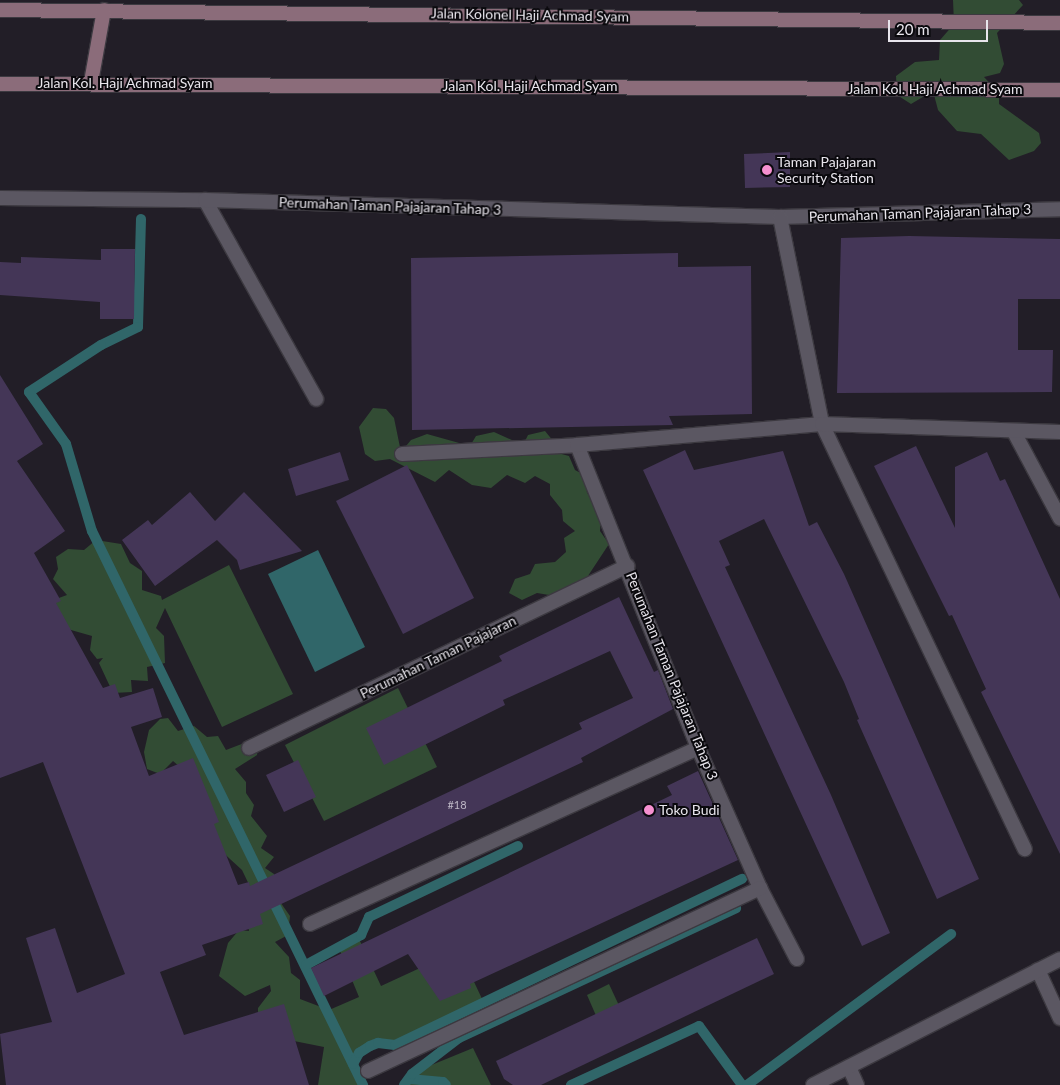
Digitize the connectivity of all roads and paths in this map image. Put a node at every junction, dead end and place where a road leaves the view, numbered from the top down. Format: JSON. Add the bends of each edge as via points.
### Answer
{"nodes":[{"id":1,"x":0,"y":10,"type":"edge"},
{"id":2,"x":104,"y":10,"type":"junction"},
{"id":3,"x":1060,"y":23,"type":"edge"},
{"id":4,"x":91,"y":82,"type":"junction"},
{"id":5,"x":0,"y":84,"type":"edge"},
{"id":6,"x":1060,"y":90,"type":"edge"},
{"id":7,"x":0,"y":198,"type":"edge"},
{"id":8,"x":205,"y":200,"type":"junction"},
{"id":9,"x":1060,"y":209,"type":"edge"},
{"id":10,"x":780,"y":217,"type":"junction"},
{"id":11,"x":316,"y":399,"type":"dead end"},
{"id":12,"x":822,"y":424,"type":"junction"},
{"id":13,"x":1014,"y":432,"type":"junction"},
{"id":14,"x":1060,"y":432,"type":"edge"},
{"id":15,"x":577,"y":445,"type":"junction"},
{"id":16,"x":402,"y":454,"type":"dead end"},
{"id":17,"x":1060,"y":518,"type":"edge"},
{"id":18,"x":628,"y":566,"type":"junction"},
{"id":19,"x":249,"y":748,"type":"dead end"},
{"id":20,"x":698,"y":748,"type":"junction"},
{"id":21,"x":1025,"y":849,"type":"dead end"},
{"id":22,"x":760,"y":888,"type":"junction"},
{"id":23,"x":310,"y":924,"type":"dead end"},
{"id":24,"x":1060,"y":959,"type":"edge"},
{"id":25,"x":797,"y":960,"type":"dead end"},
{"id":26,"x":1038,"y":970,"type":"junction"},
{"id":27,"x":1060,"y":1018,"type":"edge"},
{"id":28,"x":849,"y":1068,"type":"junction"},
{"id":29,"x":368,"y":1071,"type":"dead end"},
{"id":30,"x":813,"y":1085,"type":"edge"},
{"id":31,"x":857,"y":1085,"type":"edge"}],
"edges":[{"from":1,"to":2,"type":"main road","name":"Jalan Kolonel Haji Achmad Syam"},
{"from":2,"to":3,"type":"main road","name":"Jalan Kolonel Haji Achmad Syam"},
{"from":2,"to":4,"type":"main road"},
{"from":4,"to":5,"type":"main road","name":"Jalan Kol. Haji Achmad Syam"},
{"from":4,"to":6,"type":"main road","name":"Jalan Kol. Haji Achmad Syam"},
{"from":7,"to":8,"type":"street","name":"Perumahan Taman Pajajaran Tahap 3"},
{"from":8,"to":10,"type":"street","name":"Perumahan Taman Pajajaran Tahap 3"},
{"from":8,"to":11,"type":"street"},
{"from":9,"to":10,"type":"street","name":"Perumahan Taman Pajajaran Tahap 3"},
{"from":10,"to":12,"type":"street"},
{"from":12,"to":13,"type":"street"},
{"from":12,"to":15,"type":"street"},
{"from":12,"to":21,"type":"street"},
{"from":13,"to":14,"type":"street"},
{"from":13,"to":17,"type":"street"},
{"from":15,"to":16,"type":"street"},
{"from":15,"to":18,"type":"street","name":"Perumahan Taman Pajajaran Tahap 3"},
{"from":18,"to":19,"type":"street","name":"Perumahan Taman Pajajaran"},
{"from":18,"to":20,"type":"street","name":"Perumahan Taman Pajajaran Tahap 3"},
{"from":20,"to":22,"type":"street","name":"Perumahan Taman Pajajaran Tahap 3"},
{"from":20,"to":23,"type":"street"},
{"from":22,"to":25,"type":"street","name":"Perumahan Taman Pajajaran Tahap 3"},
{"from":22,"to":29,"type":"street"},
{"from":24,"to":26,"type":"street"},
{"from":26,"to":27,"type":"street"},
{"from":26,"to":28,"type":"street"},
{"from":28,"to":30,"type":"street"},
{"from":28,"to":31,"type":"street"}]}
